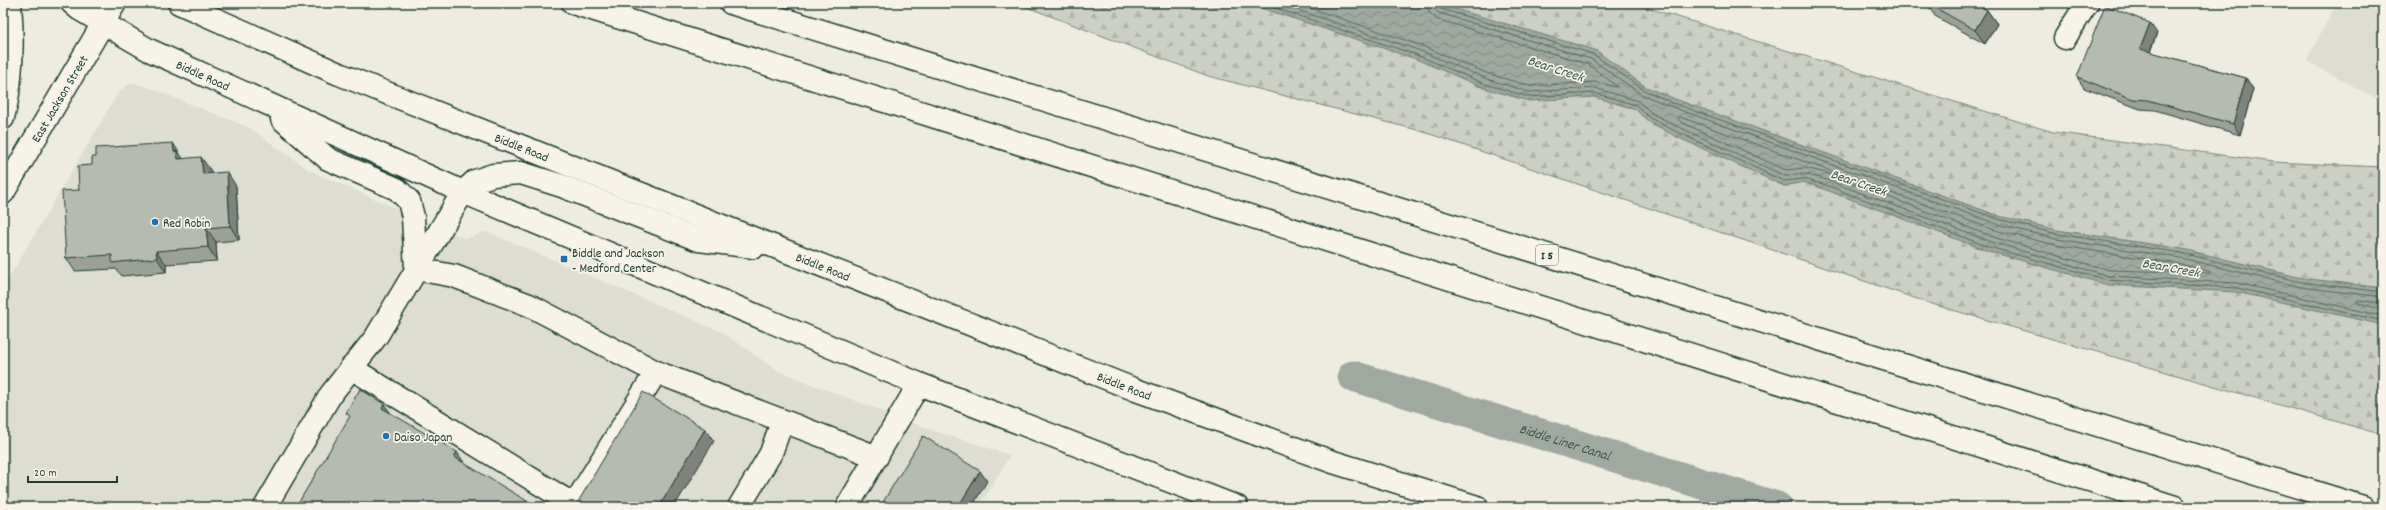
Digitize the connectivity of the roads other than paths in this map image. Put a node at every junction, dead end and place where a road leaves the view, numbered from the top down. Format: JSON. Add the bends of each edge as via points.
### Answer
{"nodes":[{"id":1,"x":10,"y":3,"type":"edge"},
{"id":2,"x":72,"y":3,"type":"edge"},
{"id":3,"x":115,"y":3,"type":"edge"},
{"id":4,"x":179,"y":3,"type":"edge"},
{"id":5,"x":573,"y":3,"type":"edge"},
{"id":6,"x":731,"y":3,"type":"edge"},
{"id":7,"x":2084,"y":4,"type":"edge"},
{"id":8,"x":103,"y":24,"type":"junction"},
{"id":9,"x":2065,"y":38,"type":"dead end"},
{"id":10,"x":265,"y":104,"type":"junction"},
{"id":11,"x":3,"y":118,"type":"edge"},
{"id":12,"x":463,"y":192,"type":"junction"},
{"id":13,"x":3,"y":193,"type":"edge"},
{"id":14,"x":785,"y":250,"type":"junction"},
{"id":15,"x":416,"y":268,"type":"junction"},
{"id":16,"x":351,"y":368,"type":"junction"},
{"id":17,"x":656,"y":372,"type":"junction"},
{"id":18,"x":920,"y":384,"type":"junction"},
{"id":19,"x":782,"y":422,"type":"junction"},
{"id":20,"x":877,"y":457,"type":"junction"},
{"id":21,"x":265,"y":507,"type":"edge"},
{"id":22,"x":740,"y":507,"type":"edge"},
{"id":23,"x":847,"y":507,"type":"edge"},
{"id":24,"x":1237,"y":507,"type":"edge"},
{"id":25,"x":1477,"y":507,"type":"edge"},
{"id":26,"x":2175,"y":507,"type":"edge"},
{"id":27,"x":2363,"y":507,"type":"edge"}],
"edges":[{"from":1,"to":11,"type":"main road","via":[[12,44],[8,100]]},
{"from":2,"to":8,"type":"main road","name":"Biddle Road"},
{"from":3,"to":8,"type":"main road","name":"East Jackson Street"},
{"from":4,"to":14,"type":"main road","name":"Biddle Road","via":[[339,74]]},
{"from":5,"to":26,"type":"main road"},
{"from":6,"to":27,"type":"main road","number":"I 5"},
{"from":7,"to":9,"type":"main road"},
{"from":8,"to":10,"type":"main road","name":"Biddle Road","via":[[149,50]]},
{"from":8,"to":13,"type":"main road","name":"East Jackson Street"},
{"from":10,"to":12,"type":"main road","name":"Biddle Road"},
{"from":10,"to":15,"type":"main road","via":[[328,159],[397,189],[409,201],[413,217]]},
{"from":12,"to":14,"type":"main road","via":[[475,181],[493,175],[520,173],[562,186],[699,240]]},
{"from":12,"to":15,"type":"main road"},
{"from":12,"to":18,"type":"main road","name":"Biddle Road"},
{"from":14,"to":25,"type":"main road","name":"Biddle Road","via":[[1136,390],[1330,461]]},
{"from":15,"to":16,"type":"main road","via":[[376,337]]},
{"from":15,"to":17,"type":"main road","via":[[454,276],[529,305]]},
{"from":16,"to":17,"type":"main road","via":[[574,504]]},
{"from":16,"to":21,"type":"main road","via":[[331,394]]},
{"from":17,"to":19,"type":"main road"},
{"from":18,"to":20,"type":"main road"},
{"from":18,"to":24,"type":"main road","name":"Biddle Road"},
{"from":19,"to":20,"type":"main road"},
{"from":19,"to":22,"type":"main road","via":[[771,453]]},
{"from":20,"to":23,"type":"main road"}]}
